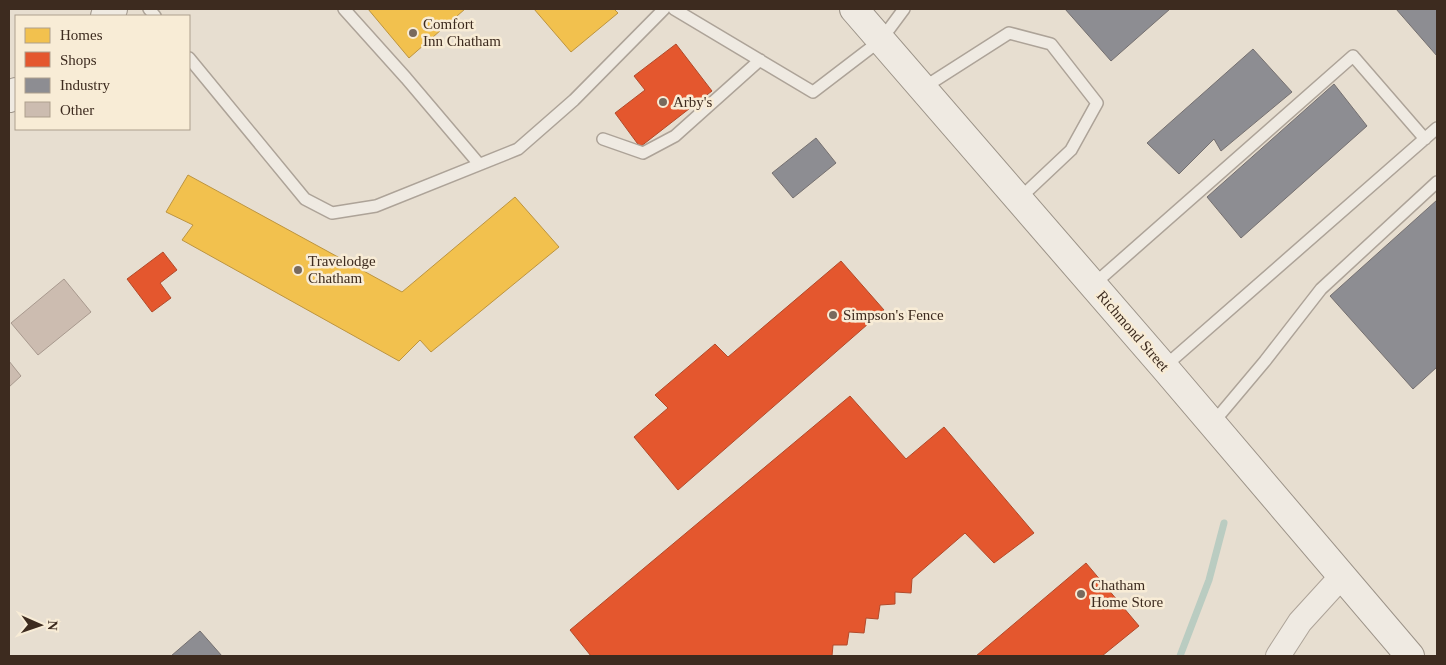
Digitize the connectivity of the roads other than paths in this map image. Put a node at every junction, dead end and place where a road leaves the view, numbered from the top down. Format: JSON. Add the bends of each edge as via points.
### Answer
{"nodes":[{"id":1,"x":344,"y":9,"type":"edge"},
{"id":2,"x":664,"y":9,"type":"edge"},
{"id":3,"x":674,"y":9,"type":"edge"},
{"id":4,"x":854,"y":9,"type":"edge"},
{"id":5,"x":904,"y":9,"type":"edge"},
{"id":6,"x":881,"y":40,"type":"junction"},
{"id":7,"x":190,"y":59,"type":"edge"},
{"id":8,"x":760,"y":60,"type":"junction"},
{"id":9,"x":922,"y":88,"type":"junction"},
{"id":10,"x":1437,"y":128,"type":"edge"},
{"id":11,"x":603,"y":139,"type":"dead end"},
{"id":12,"x":1425,"y":139,"type":"junction"},
{"id":13,"x":479,"y":164,"type":"junction"},
{"id":14,"x":1437,"y":182,"type":"edge"},
{"id":15,"x":1018,"y":199,"type":"junction"},
{"id":16,"x":1094,"y":285,"type":"junction"},
{"id":17,"x":1164,"y":367,"type":"junction"},
{"id":18,"x":1212,"y":424,"type":"junction"},
{"id":19,"x":1341,"y":576,"type":"junction"},
{"id":20,"x":1278,"y":656,"type":"edge"},
{"id":21,"x":1410,"y":656,"type":"edge"}],
"edges":[{"from":1,"to":13,"type":"lane"},
{"from":2,"to":13,"type":"lane","via":[[574,100],[518,149]]},
{"from":3,"to":8,"type":"lane"},
{"from":4,"to":6,"type":"main road","name":"Richmond Street"},
{"from":5,"to":6,"type":"lane"},
{"from":6,"to":8,"type":"lane","via":[[813,92]]},
{"from":6,"to":9,"type":"main road","name":"Richmond Street"},
{"from":7,"to":13,"type":"lane","via":[[305,199],[332,213],[376,206]]},
{"from":8,"to":11,"type":"lane","via":[[676,136],[643,154]]},
{"from":9,"to":15,"type":"main road","name":"Richmond Street"},
{"from":9,"to":15,"type":"lane","via":[[1009,33],[1051,44],[1097,103],[1071,150]]},
{"from":10,"to":12,"type":"lane"},
{"from":12,"to":16,"type":"lane","via":[[1353,56]]},
{"from":12,"to":17,"type":"lane"},
{"from":14,"to":18,"type":"lane","via":[[1321,289]]},
{"from":15,"to":16,"type":"main road","name":"Richmond Street"},
{"from":16,"to":17,"type":"main road","name":"Richmond Street"},
{"from":17,"to":18,"type":"main road","name":"Richmond Street"},
{"from":18,"to":19,"type":"main road","name":"Richmond Street"},
{"from":19,"to":20,"type":"street","via":[[1300,622]]},
{"from":19,"to":21,"type":"main road","name":"Richmond Street"}]}
